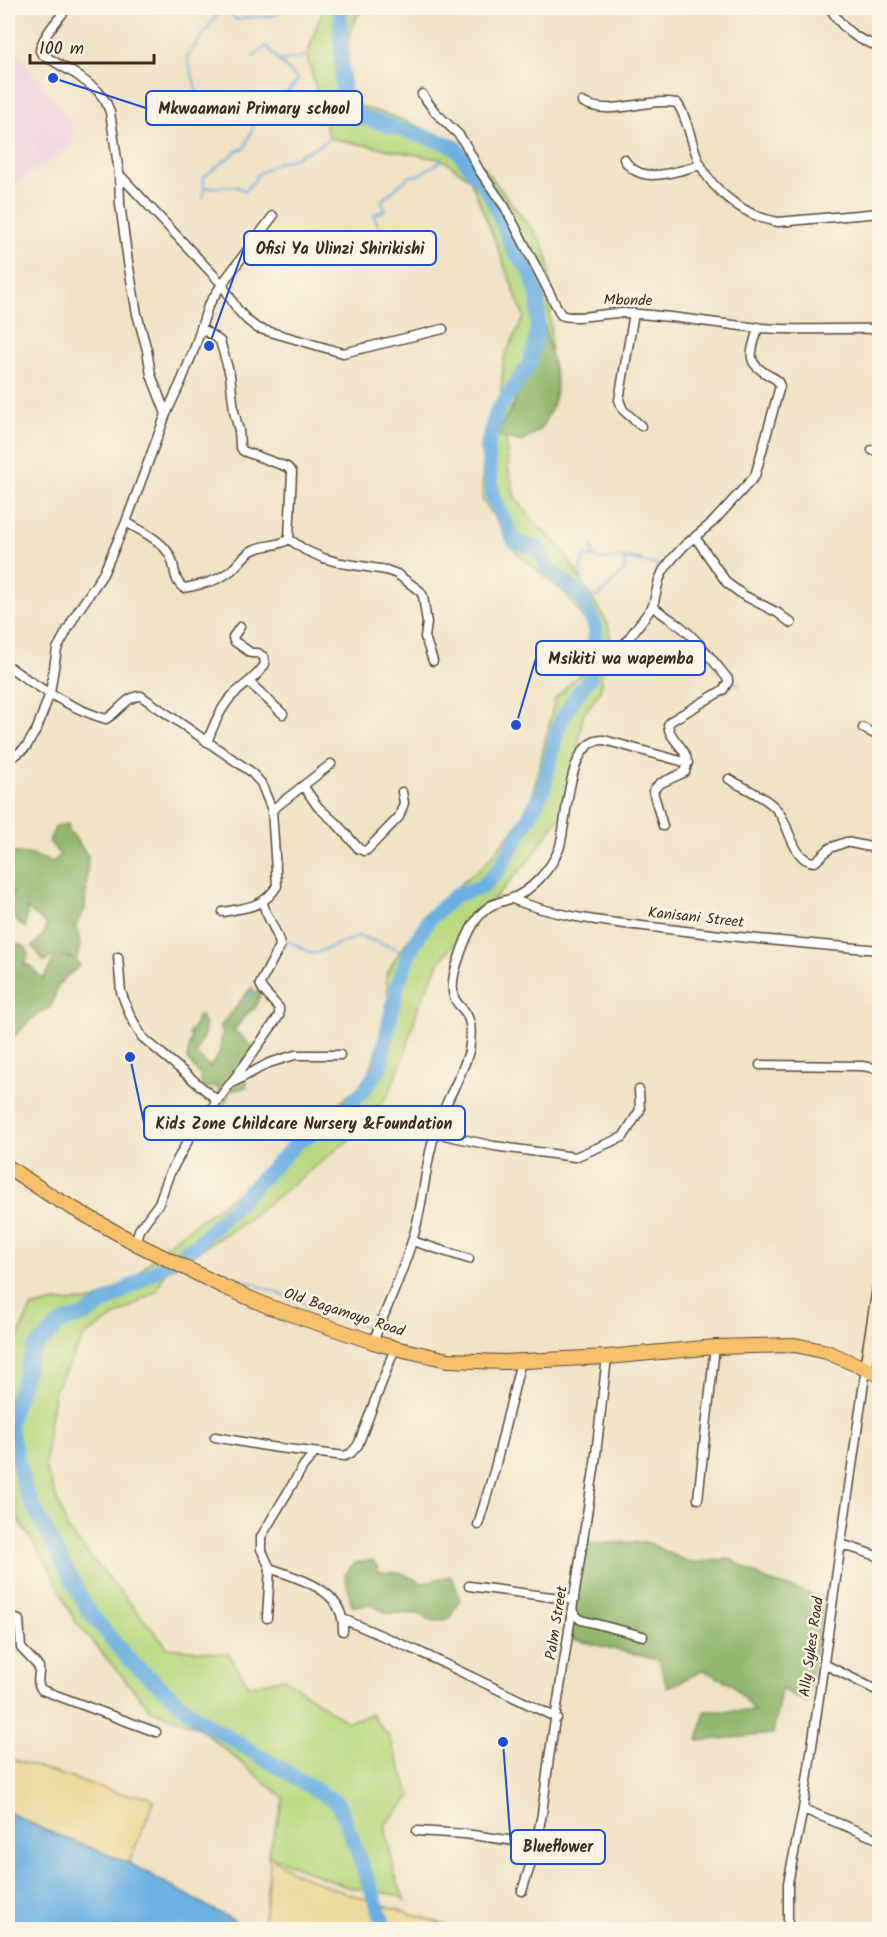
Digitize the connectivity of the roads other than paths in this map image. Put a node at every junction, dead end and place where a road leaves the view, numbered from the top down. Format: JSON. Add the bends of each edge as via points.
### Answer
{"nodes":[{"id":1,"x":67,"y":8,"type":"edge"},
{"id":2,"x":830,"y":8,"type":"edge"},
{"id":3,"x":879,"y":46,"type":"edge"},
{"id":4,"x":422,"y":94,"type":"dead end"},
{"id":5,"x":582,"y":102,"type":"dead end"},
{"id":6,"x":624,"y":159,"type":"dead end"},
{"id":7,"x":701,"y":165,"type":"junction"},
{"id":8,"x":119,"y":173,"type":"junction"},
{"id":9,"x":879,"y":213,"type":"edge"},
{"id":10,"x":273,"y":216,"type":"dead end"},
{"id":11,"x":222,"y":284,"type":"junction"},
{"id":12,"x":634,"y":313,"type":"junction"},
{"id":13,"x":758,"y":327,"type":"junction"},
{"id":14,"x":201,"y":328,"type":"junction"},
{"id":15,"x":443,"y":329,"type":"dead end"},
{"id":16,"x":879,"y":329,"type":"edge"},
{"id":17,"x":166,"y":414,"type":"junction"},
{"id":18,"x":641,"y":426,"type":"dead end"},
{"id":19,"x":126,"y":522,"type":"junction"},
{"id":20,"x":695,"y":537,"type":"junction"},
{"id":21,"x":290,"y":539,"type":"junction"},
{"id":22,"x":653,"y":606,"type":"junction"},
{"id":23,"x":791,"y":623,"type":"dead end"},
{"id":24,"x":240,"y":627,"type":"dead end"},
{"id":25,"x":620,"y":650,"type":"dead end"},
{"id":26,"x":433,"y":661,"type":"dead end"},
{"id":27,"x":8,"y":666,"type":"edge"},
{"id":28,"x":249,"y":682,"type":"junction"},
{"id":29,"x":50,"y":693,"type":"junction"},
{"id":30,"x":283,"y":714,"type":"dead end"},
{"id":31,"x":863,"y":729,"type":"dead end"},
{"id":32,"x":879,"y":737,"type":"edge"},
{"id":33,"x":207,"y":742,"type":"junction"},
{"id":34,"x":8,"y":756,"type":"edge"},
{"id":35,"x":688,"y":763,"type":"junction"},
{"id":36,"x":331,"y":765,"type":"dead end"},
{"id":37,"x":729,"y":779,"type":"dead end"},
{"id":38,"x":304,"y":787,"type":"junction"},
{"id":39,"x":402,"y":792,"type":"dead end"},
{"id":40,"x":272,"y":810,"type":"junction"},
{"id":41,"x":663,"y":826,"type":"dead end"},
{"id":42,"x":879,"y":849,"type":"edge"},
{"id":43,"x":512,"y":899,"type":"junction"},
{"id":44,"x":263,"y":903,"type":"junction"},
{"id":45,"x":223,"y":912,"type":"dead end"},
{"id":46,"x":879,"y":950,"type":"edge"},
{"id":47,"x":118,"y":957,"type":"dead end"},
{"id":48,"x":340,"y":1055,"type":"dead end"},
{"id":49,"x":760,"y":1065,"type":"dead end"},
{"id":50,"x":879,"y":1069,"type":"edge"},
{"id":51,"x":231,"y":1083,"type":"junction"},
{"id":52,"x":639,"y":1090,"type":"dead end"},
{"id":53,"x":217,"y":1100,"type":"junction"},
{"id":54,"x":435,"y":1133,"type":"junction"},
{"id":55,"x":8,"y":1167,"type":"edge"},
{"id":56,"x":412,"y":1241,"type":"junction"},
{"id":57,"x":135,"y":1243,"type":"junction"},
{"id":58,"x":469,"y":1259,"type":"dead end"},
{"id":59,"x":879,"y":1282,"type":"edge"},
{"id":60,"x":373,"y":1342,"type":"junction"},
{"id":61,"x":716,"y":1347,"type":"junction"},
{"id":62,"x":395,"y":1348,"type":"junction"},
{"id":63,"x":607,"y":1357,"type":"junction"},
{"id":64,"x":521,"y":1361,"type":"junction"},
{"id":65,"x":866,"y":1368,"type":"junction"},
{"id":66,"x":879,"y":1375,"type":"edge"},
{"id":67,"x":215,"y":1437,"type":"dead end"},
{"id":68,"x":315,"y":1453,"type":"junction"},
{"id":69,"x":698,"y":1499,"type":"dead end"},
{"id":70,"x":478,"y":1525,"type":"dead end"},
{"id":71,"x":841,"y":1544,"type":"junction"},
{"id":72,"x":879,"y":1557,"type":"edge"},
{"id":73,"x":270,"y":1568,"type":"junction"},
{"id":74,"x":469,"y":1586,"type":"dead end"},
{"id":75,"x":573,"y":1604,"type":"junction"},
{"id":76,"x":8,"y":1616,"type":"edge"},
{"id":77,"x":267,"y":1618,"type":"dead end"},
{"id":78,"x":343,"y":1619,"type":"junction"},
{"id":79,"x":343,"y":1631,"type":"dead end"},
{"id":80,"x":643,"y":1636,"type":"dead end"},
{"id":81,"x":824,"y":1664,"type":"junction"},
{"id":82,"x":879,"y":1692,"type":"edge"},
{"id":83,"x":556,"y":1718,"type":"junction"},
{"id":84,"x":156,"y":1732,"type":"dead end"},
{"id":85,"x":803,"y":1809,"type":"junction"},
{"id":86,"x":417,"y":1831,"type":"dead end"},
{"id":87,"x":879,"y":1840,"type":"edge"},
{"id":88,"x":536,"y":1844,"type":"junction"},
{"id":89,"x":522,"y":1891,"type":"dead end"},
{"id":90,"x":788,"y":1929,"type":"edge"}],
"edges":[{"from":1,"to":8,"type":"street","via":[[40,51],[98,91],[106,102]]},
{"from":2,"to":3,"type":"street","via":[[850,32]]},
{"from":4,"to":12,"type":"street","name":"Mbonde","via":[[459,135],[505,207],[561,315]]},
{"from":5,"to":7,"type":"street","via":[[608,109],[675,102]]},
{"from":6,"to":7,"type":"street","via":[[630,168],[644,174],[666,174]]},
{"from":7,"to":9,"type":"street","via":[[716,187],[735,204],[766,220]]},
{"from":8,"to":11,"type":"street"},
{"from":8,"to":17,"type":"street","via":[[137,314],[151,375]]},
{"from":10,"to":11,"type":"street"},
{"from":11,"to":14,"type":"street","via":[[208,306]]},
{"from":11,"to":15,"type":"street","via":[[237,309],[257,328],[343,353]]},
{"from":12,"to":13,"type":"street","name":"Mbonde"},
{"from":12,"to":18,"type":"street","via":[[619,400],[623,410]]},
{"from":13,"to":16,"type":"street","name":"Mbonde"},
{"from":13,"to":20,"type":"street","via":[[751,354],[753,363],[780,386],[758,470],[749,484]]},
{"from":14,"to":17,"type":"street"},
{"from":14,"to":21,"type":"street","via":[[220,341],[223,348],[243,451],[292,472]]},
{"from":17,"to":19,"type":"street"},
{"from":19,"to":21,"type":"street","via":[[163,547],[171,558],[176,580],[184,588],[229,572],[250,551]]},
{"from":19,"to":29,"type":"street","via":[[103,574],[57,649]]},
{"from":20,"to":22,"type":"street","via":[[663,571]]},
{"from":20,"to":23,"type":"street","via":[[727,583]]},
{"from":21,"to":26,"type":"street","via":[[322,558],[397,574],[420,591],[428,623],[424,637]]},
{"from":22,"to":25,"type":"street"},
{"from":22,"to":35,"type":"street","via":[[693,638],[728,679],[723,690],[668,725]]},
{"from":24,"to":28,"type":"street","via":[[234,640],[264,657],[262,670]]},
{"from":27,"to":29,"type":"street"},
{"from":28,"to":30,"type":"street"},
{"from":28,"to":33,"type":"street","via":[[231,697]]},
{"from":29,"to":33,"type":"street","via":[[106,719],[130,698],[141,696]]},
{"from":29,"to":34,"type":"street","via":[[26,747]]},
{"from":31,"to":32,"type":"street"},
{"from":33,"to":40,"type":"street","via":[[250,771],[261,783]]},
{"from":35,"to":41,"type":"street","via":[[686,772],[659,784],[653,791]]},
{"from":35,"to":43,"type":"street","via":[[604,740],[589,746],[573,773],[558,850],[541,879]]},
{"from":36,"to":38,"type":"street"},
{"from":37,"to":42,"type":"street","via":[[774,806],[807,862],[814,862],[830,848],[846,842]]},
{"from":38,"to":39,"type":"street","via":[[318,807],[364,851],[399,817],[404,803]]},
{"from":38,"to":40,"type":"street"},
{"from":40,"to":44,"type":"street","via":[[277,886]]},
{"from":43,"to":46,"type":"street","name":"Kanisani Street","via":[[598,921]]},
{"from":43,"to":54,"type":"street","via":[[485,910],[469,932],[457,964],[454,998],[468,1016],[469,1050]]},
{"from":44,"to":45,"type":"street"},
{"from":44,"to":51,"type":"street","via":[[280,946],[260,984],[280,1011],[277,1021]]},
{"from":47,"to":53,"type":"street","via":[[121,992],[142,1037]]},
{"from":48,"to":51,"type":"street","via":[[295,1055]]},
{"from":49,"to":50,"type":"street"},
{"from":51,"to":53,"type":"street"},
{"from":52,"to":54,"type":"street","via":[[640,1110],[623,1137],[574,1157]]},
{"from":53,"to":57,"type":"street","via":[[191,1135]]},
{"from":54,"to":56,"type":"street"},
{"from":55,"to":57,"type":"main road","name":"Old Bagamoyo Road"},
{"from":56,"to":58,"type":"street"},
{"from":56,"to":60,"type":"street"},
{"from":57,"to":60,"type":"main road","name":"Old Bagamoyo Road","via":[[270,1307]]},
{"from":59,"to":65,"type":"main road"},
{"from":60,"to":62,"type":"main road","name":"Old Bagamoyo Road"},
{"from":61,"to":63,"type":"main road","name":"Old Bagamoyo Road"},
{"from":61,"to":65,"type":"main road","name":"Old Bagamoyo Road","via":[[795,1345],[827,1352]]},
{"from":61,"to":69,"type":"street"},
{"from":62,"to":64,"type":"main road","name":"Old Bagamoyo Road","via":[[448,1360]]},
{"from":62,"to":68,"type":"street","via":[[358,1445],[345,1456]]},
{"from":63,"to":64,"type":"main road","name":"Old Bagamoyo Road"},
{"from":63,"to":75,"type":"street","name":"Palm Street"},
{"from":64,"to":70,"type":"street"},
{"from":65,"to":66,"type":"main road","name":"Old Bagamoyo Road"},
{"from":65,"to":71,"type":"street","name":"Ally Sykes Road"},
{"from":67,"to":68,"type":"street"},
{"from":68,"to":73,"type":"street","via":[[261,1537],[261,1550]]},
{"from":71,"to":72,"type":"street"},
{"from":71,"to":81,"type":"street","name":"Ally Sykes Road"},
{"from":73,"to":77,"type":"street"},
{"from":73,"to":78,"type":"street","via":[[317,1587],[338,1606]]},
{"from":74,"to":75,"type":"street"},
{"from":75,"to":80,"type":"street","via":[[574,1614],[581,1620]]},
{"from":75,"to":83,"type":"street","name":"Palm Street"},
{"from":76,"to":84,"type":"street","via":[[19,1620],[21,1648],[39,1667],[37,1680],[42,1690]]},
{"from":78,"to":79,"type":"street"},
{"from":78,"to":83,"type":"street"},
{"from":81,"to":82,"type":"street"},
{"from":81,"to":85,"type":"street","name":"Ally Sykes Road"},
{"from":83,"to":88,"type":"street","name":"Palm Street"},
{"from":85,"to":87,"type":"street"},
{"from":85,"to":90,"type":"street","name":"Ally Sykes Road","via":[[788,1883]]},
{"from":86,"to":88,"type":"street"},
{"from":88,"to":89,"type":"street","name":"Palm Street"}]}
